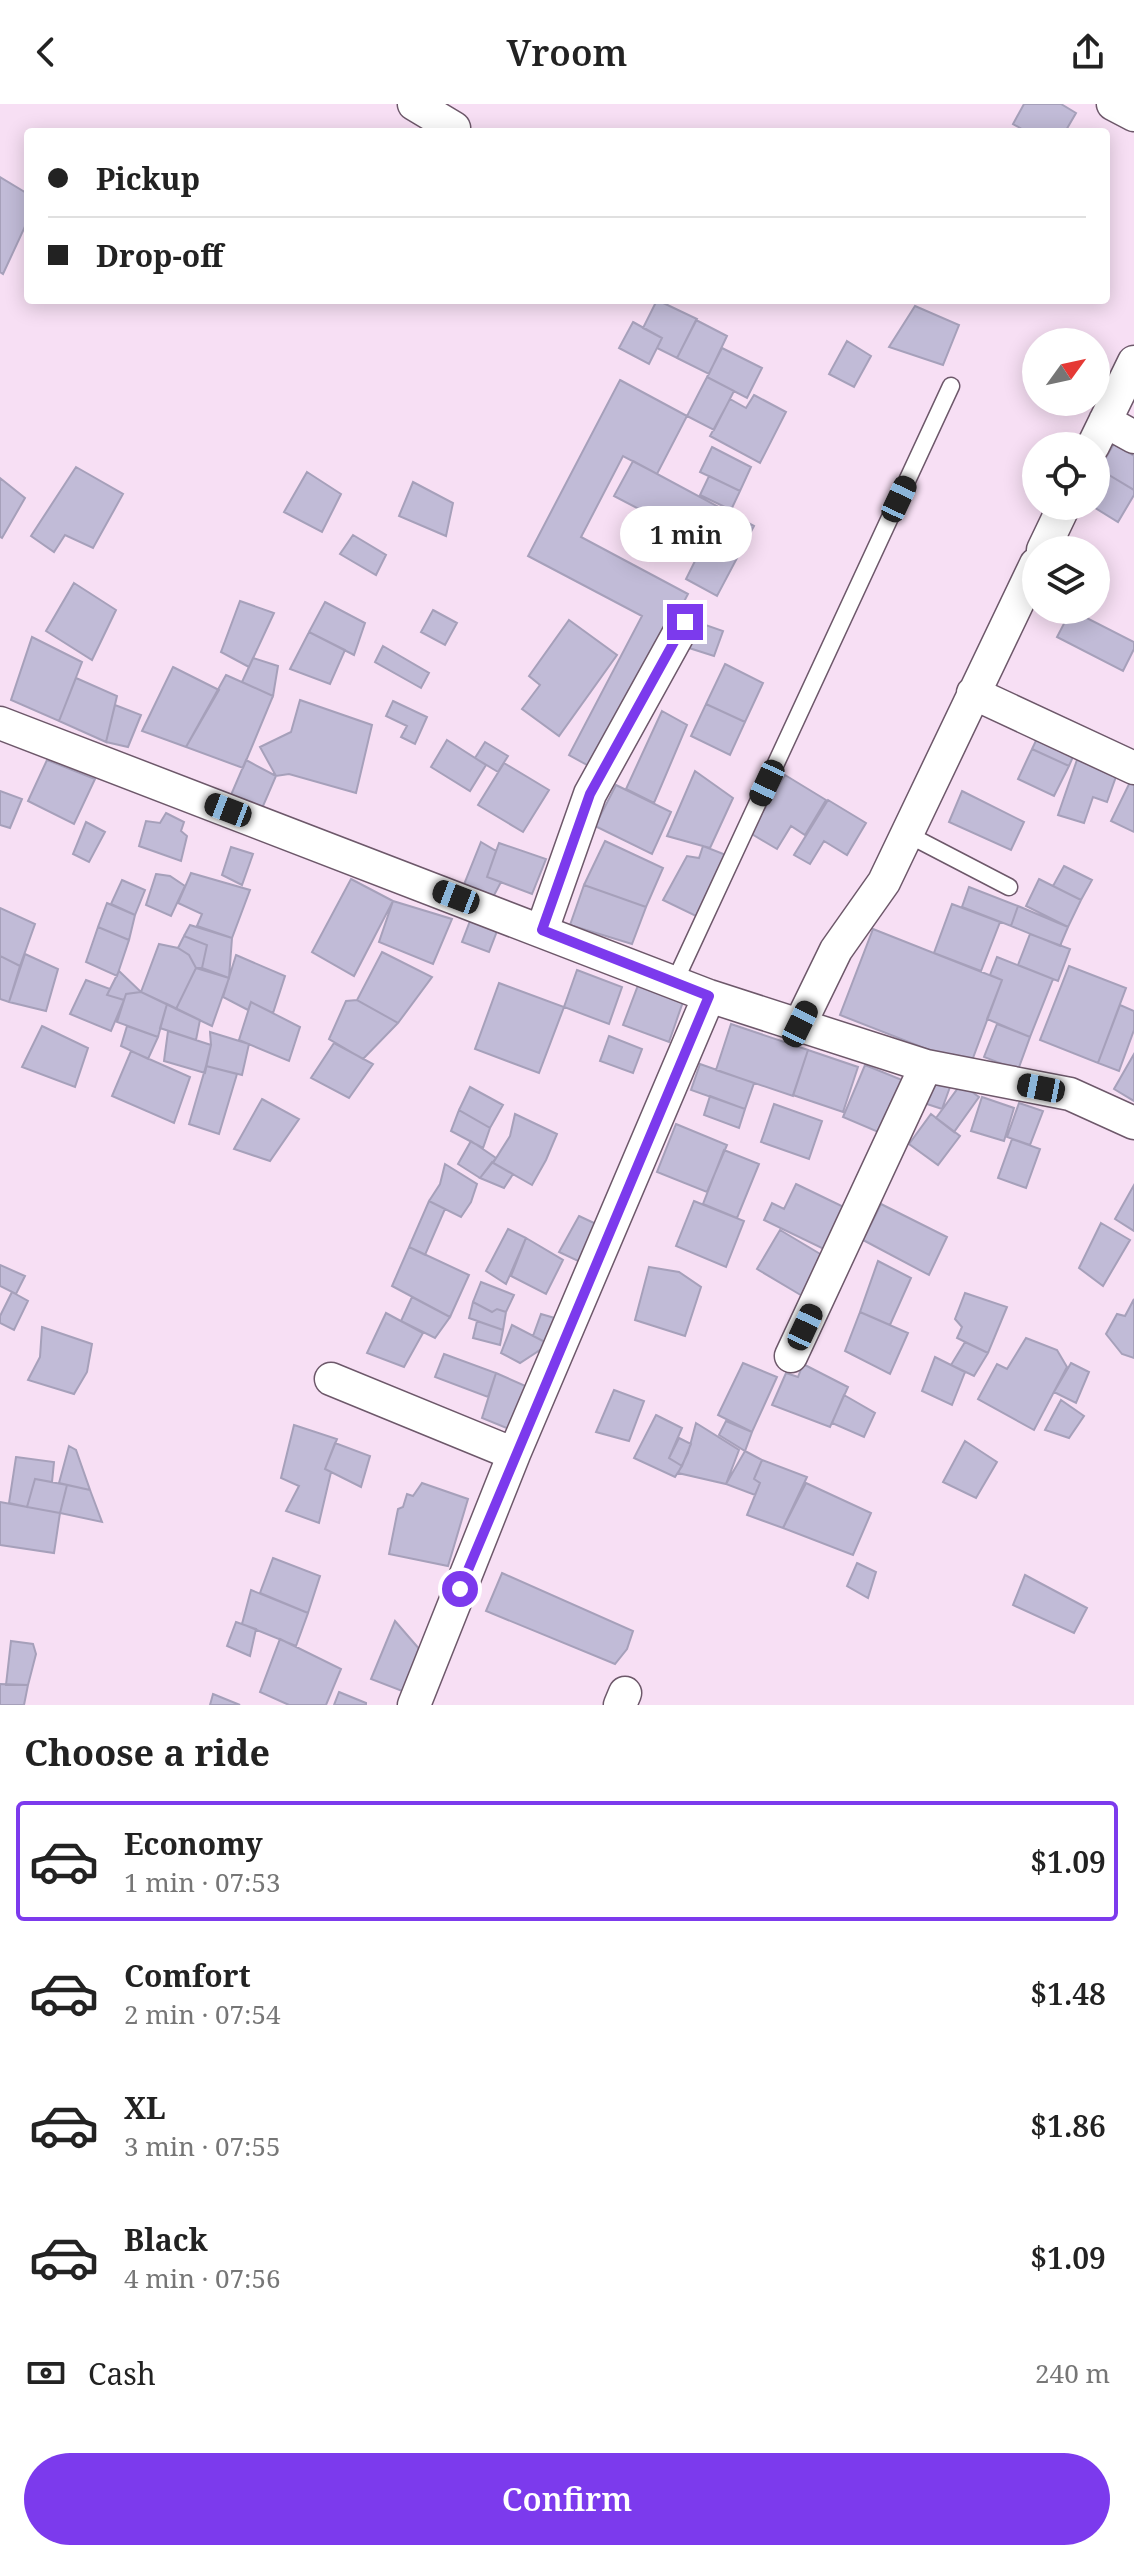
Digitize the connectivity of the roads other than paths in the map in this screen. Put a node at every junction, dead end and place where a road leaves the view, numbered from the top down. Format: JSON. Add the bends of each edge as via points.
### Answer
{"nodes":[{"id":1,"x":414,"y":104,"type":"edge"},
{"id":2,"x":1113,"y":104,"type":"edge"},
{"id":3,"x":1134,"y":115,"type":"edge"},
{"id":4,"x":454,"y":128,"type":"dead end"},
{"id":5,"x":1134,"y":362,"type":"edge"},
{"id":6,"x":951,"y":386,"type":"dead end"},
{"id":7,"x":1099,"y":432,"type":"edge"},
{"id":8,"x":1110,"y":434,"type":"edge"},
{"id":9,"x":1134,"y":437,"type":"edge"},
{"id":10,"x":1022,"y":593,"type":"edge"},
{"id":11,"x":685,"y":622,"type":"dead end"},
{"id":12,"x":973,"y":693,"type":"junction"},
{"id":13,"x":0,"y":723,"type":"edge"},
{"id":14,"x":1134,"y":768,"type":"edge"},
{"id":15,"x":907,"y":834,"type":"junction"},
{"id":16,"x":1009,"y":887,"type":"dead end"},
{"id":17,"x":542,"y":930,"type":"junction"},
{"id":18,"x":675,"y":981,"type":"junction"},
{"id":19,"x":709,"y":996,"type":"junction"},
{"id":20,"x":800,"y":1024,"type":"junction"},
{"id":21,"x":926,"y":1066,"type":"junction"},
{"id":22,"x":1134,"y":1123,"type":"edge"},
{"id":23,"x":791,"y":1356,"type":"dead end"},
{"id":24,"x":331,"y":1379,"type":"dead end"},
{"id":25,"x":514,"y":1454,"type":"junction"},
{"id":26,"x":414,"y":1705,"type":"edge"}],
"edges":[{"from":1,"to":4,"type":"street"},
{"from":2,"to":3,"type":"street"},
{"from":5,"to":7,"type":"street"},
{"from":6,"to":18,"type":"lane"},
{"from":8,"to":9,"type":"street"},
{"from":10,"to":12,"type":"street"},
{"from":11,"to":17,"type":"street","via":[[590,794]]},
{"from":12,"to":14,"type":"street"},
{"from":12,"to":15,"type":"street"},
{"from":13,"to":17,"type":"street"},
{"from":15,"to":16,"type":"lane"},
{"from":15,"to":20,"type":"street","via":[[884,882],[836,950]]},
{"from":17,"to":18,"type":"street"},
{"from":18,"to":19,"type":"street"},
{"from":19,"to":20,"type":"street"},
{"from":19,"to":25,"type":"street"},
{"from":20,"to":21,"type":"street"},
{"from":21,"to":22,"type":"street","via":[[1070,1094]]},
{"from":21,"to":23,"type":"street"},
{"from":24,"to":25,"type":"street"},
{"from":25,"to":26,"type":"street"}]}
